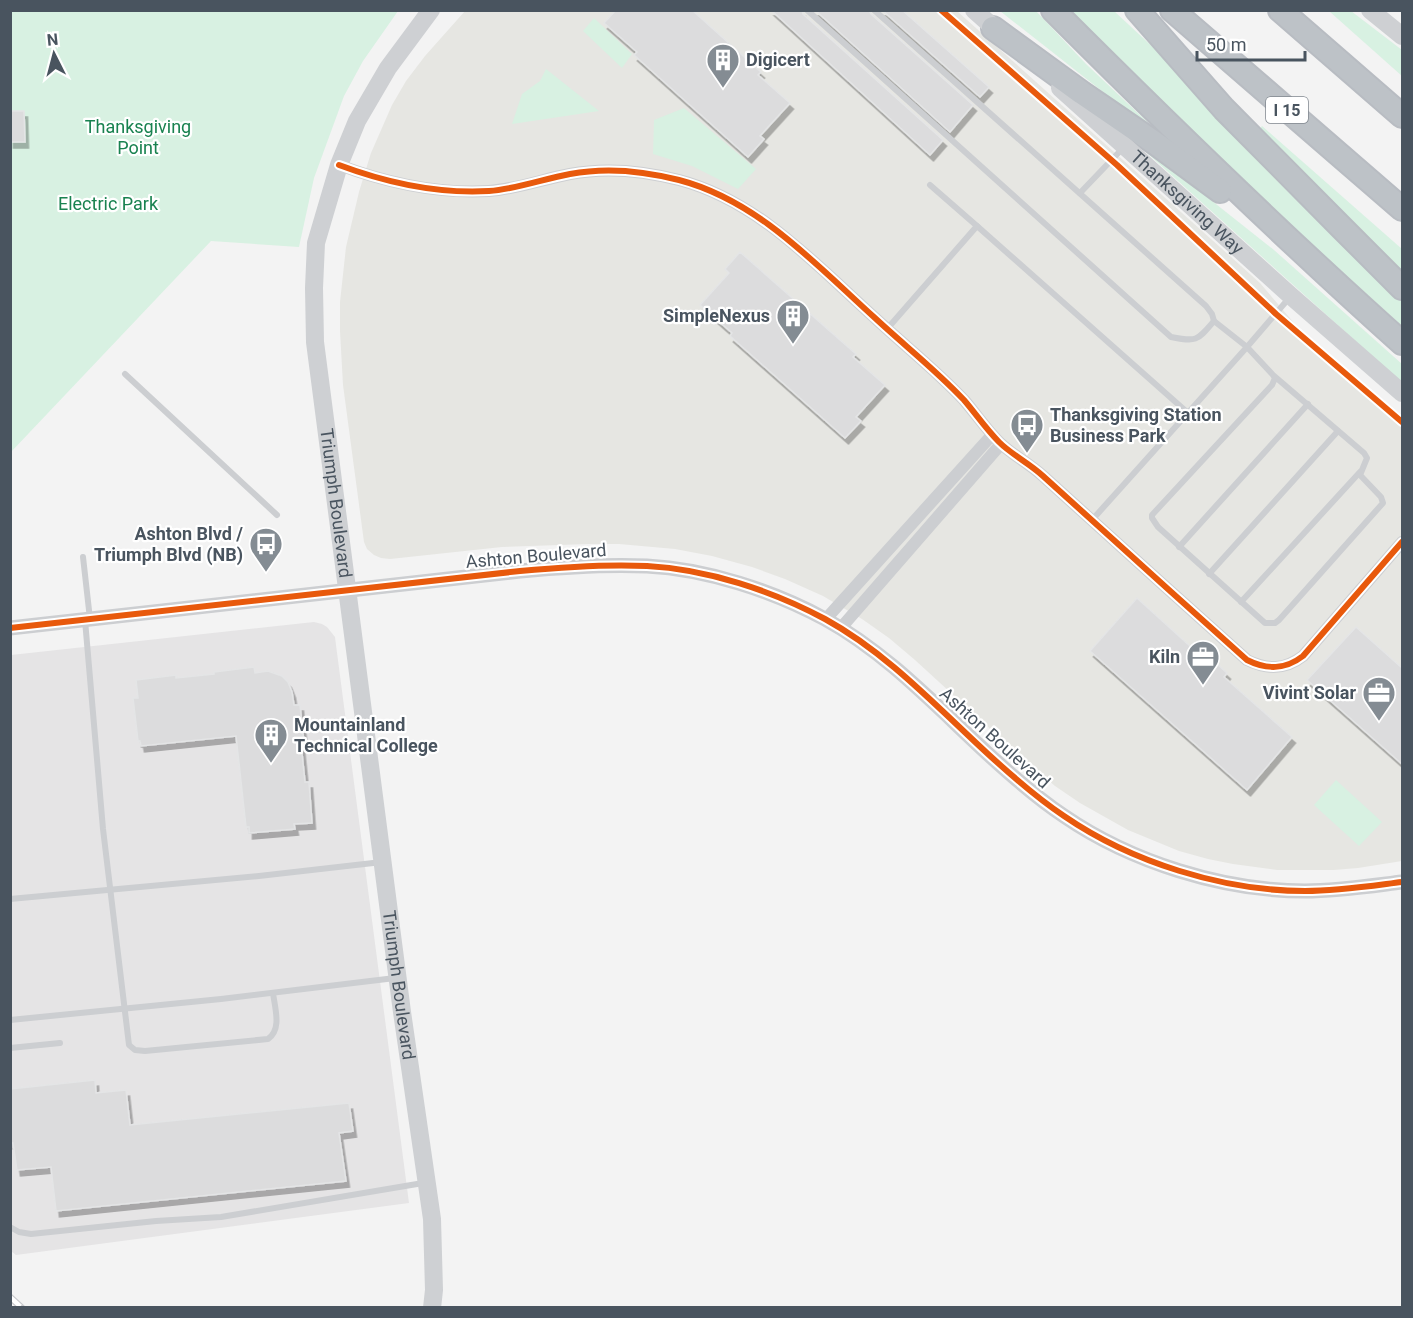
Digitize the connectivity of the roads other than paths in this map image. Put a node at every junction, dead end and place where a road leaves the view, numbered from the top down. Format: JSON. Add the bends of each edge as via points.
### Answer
{"nodes":[{"id":1,"x":431,"y":10,"type":"edge"},
{"id":2,"x":807,"y":10,"type":"edge"},
{"id":3,"x":874,"y":10,"type":"edge"},
{"id":4,"x":974,"y":10,"type":"edge"},
{"id":5,"x":1053,"y":10,"type":"edge"},
{"id":6,"x":1137,"y":10,"type":"edge"},
{"id":7,"x":1172,"y":10,"type":"edge"},
{"id":8,"x":1280,"y":10,"type":"edge"},
{"id":9,"x":1370,"y":10,"type":"edge"},
{"id":10,"x":993,"y":28,"type":"junction"},
{"id":11,"x":1402,"y":36,"type":"edge"},
{"id":12,"x":1402,"y":116,"type":"edge"},
{"id":13,"x":1125,"y":146,"type":"junction"},
{"id":14,"x":339,"y":165,"type":"junction"},
{"id":15,"x":930,"y":185,"type":"dead end"},
{"id":16,"x":1080,"y":194,"type":"junction"},
{"id":17,"x":1402,"y":209,"type":"edge"},
{"id":18,"x":977,"y":226,"type":"junction"},
{"id":19,"x":1336,"y":283,"type":"junction"},
{"id":20,"x":1402,"y":288,"type":"edge"},
{"id":21,"x":1291,"y":296,"type":"junction"},
{"id":22,"x":1214,"y":321,"type":"junction"},
{"id":23,"x":887,"y":329,"type":"junction"},
{"id":24,"x":1402,"y":343,"type":"edge"},
{"id":25,"x":1247,"y":347,"type":"junction"},
{"id":26,"x":125,"y":374,"type":"dead end"},
{"id":27,"x":1273,"y":375,"type":"junction"},
{"id":28,"x":1402,"y":393,"type":"edge"},
{"id":29,"x":1308,"y":404,"type":"junction"},
{"id":30,"x":1188,"y":413,"type":"junction"},
{"id":31,"x":1338,"y":431,"type":"junction"},
{"id":32,"x":992,"y":435,"type":"junction"},
{"id":33,"x":1001,"y":444,"type":"junction"},
{"id":34,"x":1361,"y":471,"type":"junction"},
{"id":35,"x":277,"y":515,"type":"dead end"},
{"id":36,"x":1092,"y":520,"type":"junction"},
{"id":37,"x":1402,"y":542,"type":"edge"},
{"id":38,"x":1179,"y":547,"type":"junction"},
{"id":39,"x":83,"y":557,"type":"dead end"},
{"id":40,"x":1209,"y":574,"type":"junction"},
{"id":41,"x":347,"y":590,"type":"junction"},
{"id":42,"x":1241,"y":602,"type":"junction"},
{"id":43,"x":87,"y":620,"type":"junction"},
{"id":44,"x":825,"y":620,"type":"junction"},
{"id":45,"x":10,"y":628,"type":"edge"},
{"id":46,"x":840,"y":628,"type":"junction"},
{"id":47,"x":382,"y":862,"type":"junction"},
{"id":48,"x":1402,"y":882,"type":"edge"},
{"id":49,"x":110,"y":890,"type":"junction"},
{"id":50,"x":10,"y":900,"type":"edge"},
{"id":51,"x":397,"y":978,"type":"junction"},
{"id":52,"x":273,"y":993,"type":"junction"},
{"id":53,"x":124,"y":1009,"type":"junction"},
{"id":54,"x":10,"y":1020,"type":"edge"},
{"id":55,"x":60,"y":1043,"type":"dead end"},
{"id":56,"x":10,"y":1048,"type":"edge"},
{"id":57,"x":427,"y":1182,"type":"junction"},
{"id":58,"x":10,"y":1227,"type":"edge"},
{"id":59,"x":432,"y":1308,"type":"edge"}],
"edges":[{"from":1,"to":14,"type":"main road","name":"Triumph Boulevard","via":[[377,86]]},
{"from":2,"to":22,"type":"lane","via":[[1171,337],[1200,337]]},
{"from":3,"to":16,"type":"lane"},
{"from":4,"to":10,"type":"main road","name":"Thanksgiving Way"},
{"from":5,"to":19,"type":"highway"},
{"from":6,"to":20,"type":"highway","via":[[1224,109]]},
{"from":7,"to":17,"type":"highway","number":"I 15"},
{"from":8,"to":12,"type":"highway"},
{"from":9,"to":11,"type":"main road"},
{"from":10,"to":13,"type":"main road","name":"Thanksgiving Way"},
{"from":10,"to":19,"type":"highway","via":[[1155,142]]},
{"from":13,"to":16,"type":"lane"},
{"from":13,"to":21,"type":"main road","name":"Thanksgiving Way"},
{"from":14,"to":23,"type":"street","via":[[405,185],[452,191],[507,189],[590,171],[627,171],[679,180],[720,195],[761,218]]},
{"from":14,"to":41,"type":"main road","name":"Triumph Boulevard","via":[[316,243],[315,342]]},
{"from":15,"to":18,"type":"lane"},
{"from":16,"to":22,"type":"lane","via":[[1206,306]]},
{"from":18,"to":23,"type":"lane"},
{"from":18,"to":30,"type":"lane"},
{"from":19,"to":24,"type":"highway"},
{"from":21,"to":25,"type":"lane"},
{"from":21,"to":28,"type":"main road","name":"Thanksgiving Way"},
{"from":22,"to":25,"type":"lane"},
{"from":23,"to":32,"type":"street","via":[[959,395]]},
{"from":25,"to":27,"type":"lane"},
{"from":25,"to":30,"type":"lane"},
{"from":26,"to":35,"type":"lane"},
{"from":27,"to":29,"type":"lane"},
{"from":27,"to":38,"type":"lane","via":[[1272,385],[1152,514],[1153,522]]},
{"from":29,"to":31,"type":"lane"},
{"from":29,"to":38,"type":"lane"},
{"from":30,"to":36,"type":"lane"},
{"from":31,"to":34,"type":"lane","via":[[1367,458]]},
{"from":31,"to":40,"type":"lane"},
{"from":32,"to":33,"type":"street"},
{"from":32,"to":44,"type":"street"},
{"from":33,"to":36,"type":"street"},
{"from":33,"to":46,"type":"street"},
{"from":34,"to":42,"type":"lane"},
{"from":34,"to":42,"type":"lane","via":[[1362,478],[1383,503],[1279,620],[1265,623]]},
{"from":36,"to":37,"type":"street","via":[[1247,660],[1265,668],[1290,665],[1303,656]]},
{"from":38,"to":40,"type":"lane"},
{"from":39,"to":43,"type":"lane"},
{"from":40,"to":42,"type":"lane"},
{"from":41,"to":43,"type":"street","name":"Ashton Boulevard"},
{"from":41,"to":44,"type":"street","name":"Ashton Boulevard","via":[[570,566],[650,566],[729,580],[776,596]]},
{"from":41,"to":47,"type":"main road","name":"Triumph Boulevard"},
{"from":43,"to":45,"type":"street","name":"Ashton Boulevard"},
{"from":43,"to":49,"type":"lane"},
{"from":44,"to":46,"type":"street","name":"Ashton Boulevard"},
{"from":46,"to":48,"type":"street","name":"Ashton Boulevard","via":[[900,672],[1063,816],[1134,854],[1173,869],[1262,888],[1351,889]]},
{"from":47,"to":49,"type":"lane"},
{"from":47,"to":51,"type":"main road","name":"Triumph Boulevard"},
{"from":49,"to":50,"type":"lane"},
{"from":49,"to":53,"type":"lane"},
{"from":51,"to":52,"type":"lane"},
{"from":51,"to":57,"type":"main road","name":"Triumph Boulevard"},
{"from":52,"to":53,"type":"lane"},
{"from":52,"to":53,"type":"lane","via":[[277,1027],[268,1039],[135,1050],[129,1045]]},
{"from":53,"to":54,"type":"lane"},
{"from":55,"to":56,"type":"lane"},
{"from":57,"to":58,"type":"lane","via":[[221,1217],[31,1234]]},
{"from":57,"to":59,"type":"main road","name":"Triumph Boulevard","via":[[432,1219]]}]}
